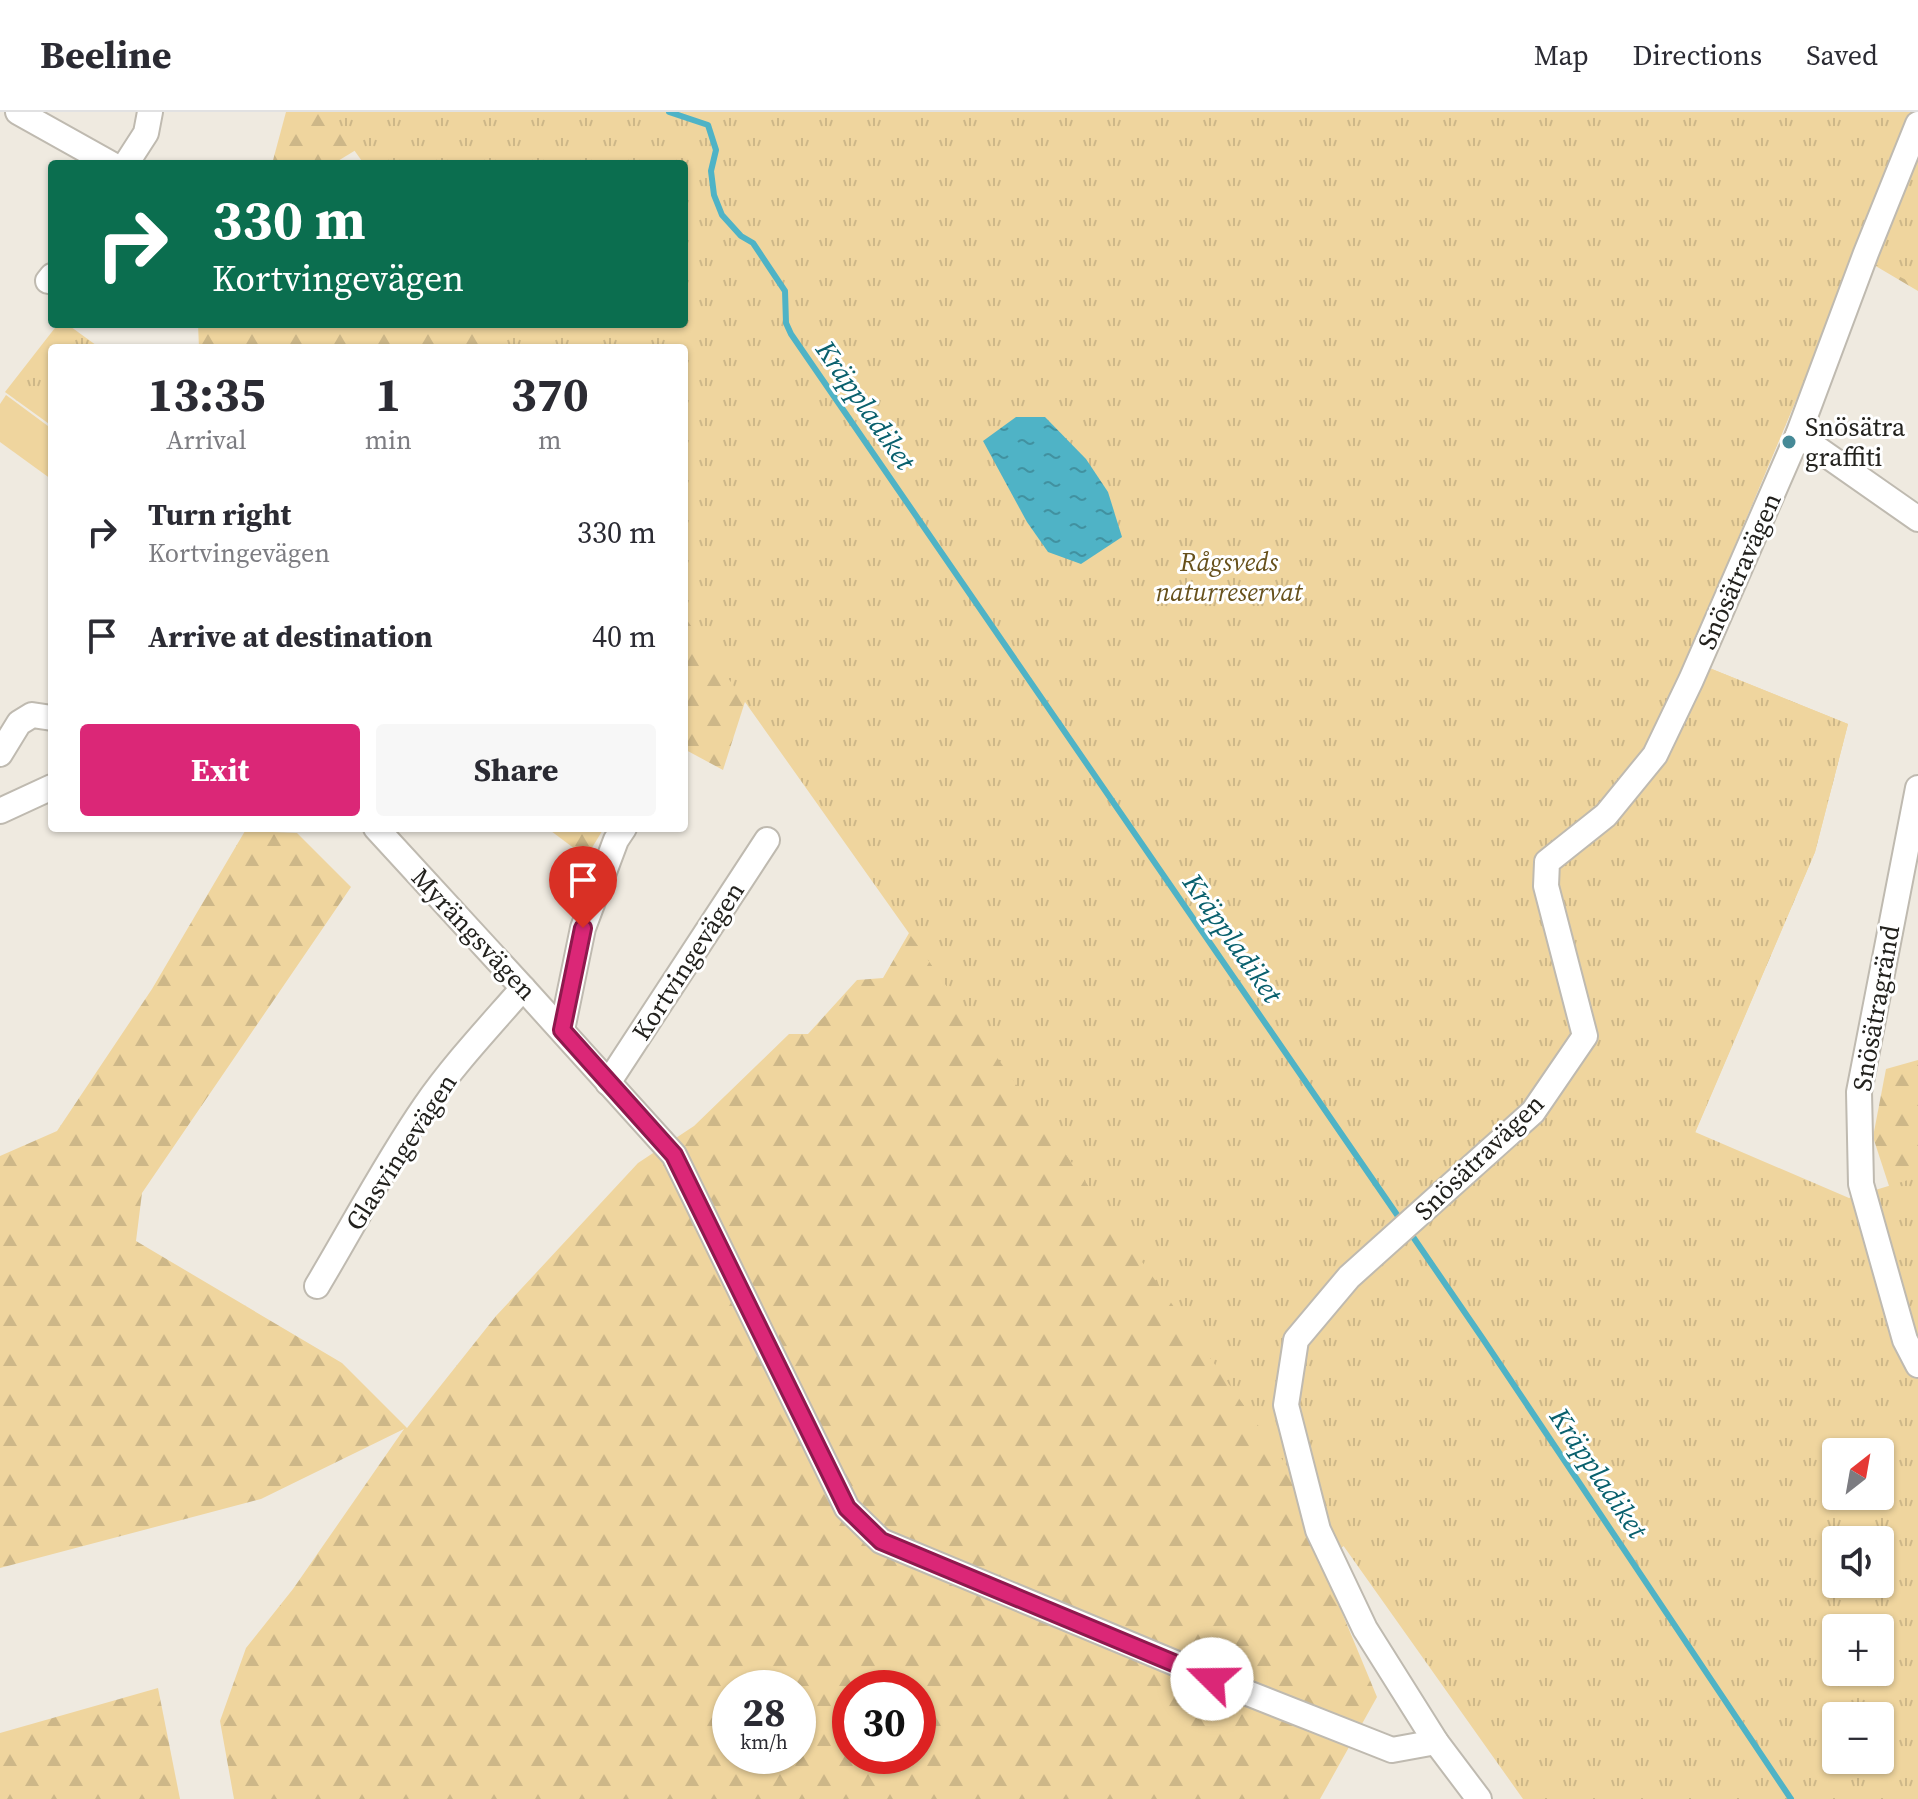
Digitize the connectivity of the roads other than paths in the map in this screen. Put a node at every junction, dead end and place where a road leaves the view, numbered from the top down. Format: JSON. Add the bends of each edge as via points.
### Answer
{"nodes":[{"id":1,"x":18,"y":112,"type":"edge"},
{"id":2,"x":150,"y":112,"type":"edge"},
{"id":3,"x":1918,"y":124,"type":"edge"},
{"id":4,"x":104,"y":160,"type":"edge"},
{"id":5,"x":129,"y":160,"type":"edge"},
{"id":6,"x":1798,"y":435,"type":"junction"},
{"id":7,"x":1918,"y":519,"type":"edge"},
{"id":8,"x":48,"y":717,"type":"edge"},
{"id":9,"x":0,"y":754,"type":"edge"},
{"id":10,"x":1918,"y":788,"type":"edge"},
{"id":11,"x":48,"y":789,"type":"edge"},
{"id":12,"x":0,"y":811,"type":"edge"},
{"id":13,"x":384,"y":832,"type":"edge"},
{"id":14,"x":621,"y":832,"type":"edge"},
{"id":15,"x":767,"y":840,"type":"dead end"},
{"id":16,"x":523,"y":988,"type":"junction"},
{"id":17,"x":562,"y":1030,"type":"junction"},
{"id":18,"x":608,"y":1083,"type":"junction"},
{"id":19,"x":317,"y":1286,"type":"dead end"},
{"id":20,"x":1918,"y":1365,"type":"edge"},
{"id":21,"x":1436,"y":1742,"type":"junction"},
{"id":22,"x":1479,"y":1799,"type":"edge"}],
"edges":[{"from":1,"to":4,"type":"street"},
{"from":2,"to":5,"type":"street","via":[[146,133]]},
{"from":3,"to":6,"type":"street","name":"Snösätravägen"},
{"from":6,"to":7,"type":"street"},
{"from":6,"to":21,"type":"street","name":"Snösätravägen","via":[[1655,755],[1606,815],[1547,862],[1546,886],[1585,1036],[1533,1112],[1349,1277],[1296,1340],[1286,1405],[1318,1530],[1365,1629]]},
{"from":8,"to":9,"type":"street","via":[[32,715],[19,723]]},
{"from":10,"to":20,"type":"street","name":"Snösätragränd","via":[[1859,1092],[1861,1184],[1905,1340]]},
{"from":11,"to":12,"type":"street"},
{"from":13,"to":16,"type":"street","name":"Myrängsvägen"},
{"from":14,"to":17,"type":"street","via":[[583,928]]},
{"from":15,"to":18,"type":"street","name":"Kortvingevägen"},
{"from":16,"to":17,"type":"street","name":"Myrängsvägen"},
{"from":16,"to":19,"type":"street","name":"Glasvingevägen","via":[[414,1122]]},
{"from":17,"to":18,"type":"street","name":"Myrängsvägen"},
{"from":18,"to":21,"type":"street","name":"Myrängsvägen","via":[[674,1155],[847,1508],[881,1541],[1392,1750]]},
{"from":21,"to":22,"type":"street","name":"Snösätravägen"}]}
